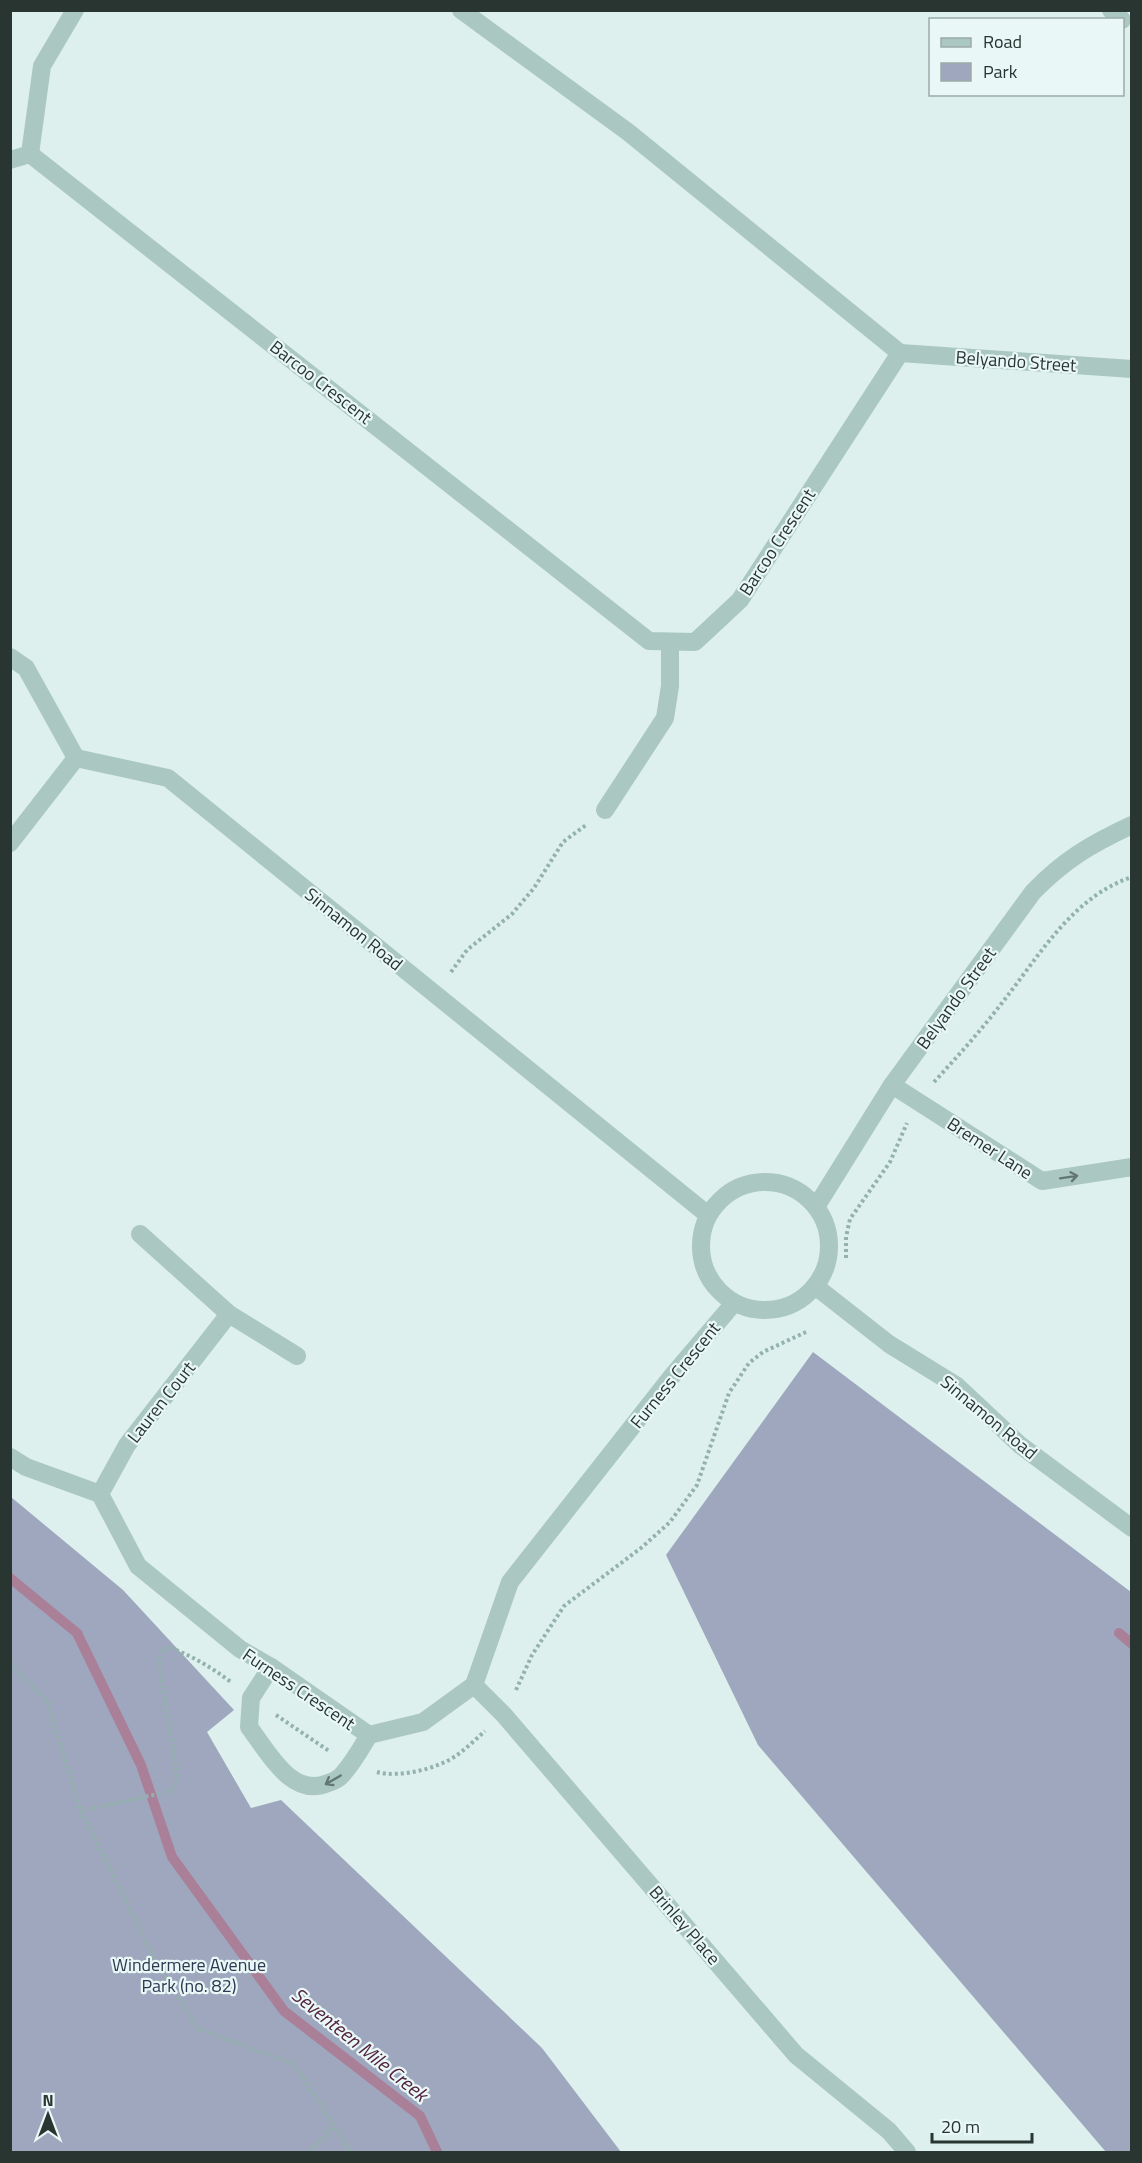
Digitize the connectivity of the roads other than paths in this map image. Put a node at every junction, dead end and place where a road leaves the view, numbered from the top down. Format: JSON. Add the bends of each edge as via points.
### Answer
{"nodes":[{"id":1,"x":75,"y":10,"type":"edge"},
{"id":2,"x":460,"y":10,"type":"edge"},
{"id":3,"x":30,"y":154,"type":"junction"},
{"id":4,"x":10,"y":160,"type":"edge"},
{"id":5,"x":900,"y":353,"type":"junction"},
{"id":6,"x":1131,"y":369,"type":"edge"},
{"id":7,"x":670,"y":642,"type":"junction"},
{"id":8,"x":10,"y":657,"type":"edge"},
{"id":9,"x":76,"y":758,"type":"junction"},
{"id":10,"x":605,"y":810,"type":"road end"},
{"id":11,"x":1131,"y":825,"type":"edge"},
{"id":12,"x":10,"y":843,"type":"edge"},
{"id":13,"x":892,"y":1085,"type":"junction"},
{"id":14,"x":1131,"y":1167,"type":"edge"},
{"id":15,"x":816,"y":1207,"type":"junction"},
{"id":16,"x":708,"y":1215,"type":"junction"},
{"id":17,"x":140,"y":1234,"type":"dead end"},
{"id":18,"x":816,"y":1286,"type":"junction"},
{"id":19,"x":734,"y":1303,"type":"junction"},
{"id":20,"x":229,"y":1314,"type":"junction"},
{"id":21,"x":297,"y":1356,"type":"dead end"},
{"id":22,"x":10,"y":1457,"type":"edge"},
{"id":23,"x":100,"y":1494,"type":"junction"},
{"id":24,"x":1131,"y":1528,"type":"edge"},
{"id":25,"x":271,"y":1666,"type":"junction"},
{"id":26,"x":474,"y":1685,"type":"junction"},
{"id":27,"x":369,"y":1735,"type":"junction"},
{"id":28,"x":907,"y":2152,"type":"edge"}],
"edges":[{"from":1,"to":3,"type":"street","via":[[42,66]]},
{"from":2,"to":5,"type":"street","via":[[628,132]]},
{"from":3,"to":4,"type":"street"},
{"from":3,"to":7,"type":"street","name":"Barcoo Crescent","via":[[649,641]]},
{"from":5,"to":6,"type":"street","name":"Belyando Street"},
{"from":5,"to":7,"type":"street","name":"Barcoo Crescent","via":[[740,600],[695,642]]},
{"from":7,"to":10,"type":"street","via":[[665,718]]},
{"from":8,"to":9,"type":"street","via":[[26,668]]},
{"from":9,"to":12,"type":"street"},
{"from":9,"to":16,"type":"street","name":"Sinnamon Road","via":[[168,778]]},
{"from":11,"to":13,"type":"street","name":"Belyando Street","via":[[1092,844],[1054,871],[1033,892]]},
{"from":13,"to":14,"type":"street","name":"Bremer Lane","one_way":true,"via":[[1042,1181]]},
{"from":13,"to":15,"type":"street","name":"Belyando Street"},
{"from":15,"to":16,"type":"street","via":[[800,1192],[781,1184],[760,1182],[739,1187],[721,1199]]},
{"from":15,"to":18,"type":"street","via":[[826,1226],[829,1247],[826,1268]]},
{"from":16,"to":19,"type":"street","via":[[701,1234],[706,1274],[718,1291]]},
{"from":17,"to":20,"type":"street"},
{"from":18,"to":19,"type":"street","via":[[799,1301],[778,1309],[756,1310]]},
{"from":18,"to":24,"type":"street","name":"Sinnamon Road","via":[[889,1344],[957,1386],[1020,1445]]},
{"from":19,"to":26,"type":"street","name":"Furness Crescent","via":[[510,1582]]},
{"from":20,"to":21,"type":"street"},
{"from":20,"to":23,"type":"street","name":"Lauren Court","via":[[127,1445]]},
{"from":22,"to":23,"type":"street","via":[[26,1467]]},
{"from":23,"to":25,"type":"street","name":"Furness Crescent","via":[[138,1566],[240,1649]]},
{"from":25,"to":27,"type":"street","name":"Furness Crescent"},
{"from":27,"to":25,"type":"street","one_way":true,"via":[[338,1779],[308,1788],[288,1777],[249,1727],[251,1698]]},
{"from":26,"to":27,"type":"street","name":"Furness Crescent","via":[[423,1722]]},
{"from":26,"to":28,"type":"street","name":"Brinley Place","via":[[796,2055],[889,2131]]}]}
